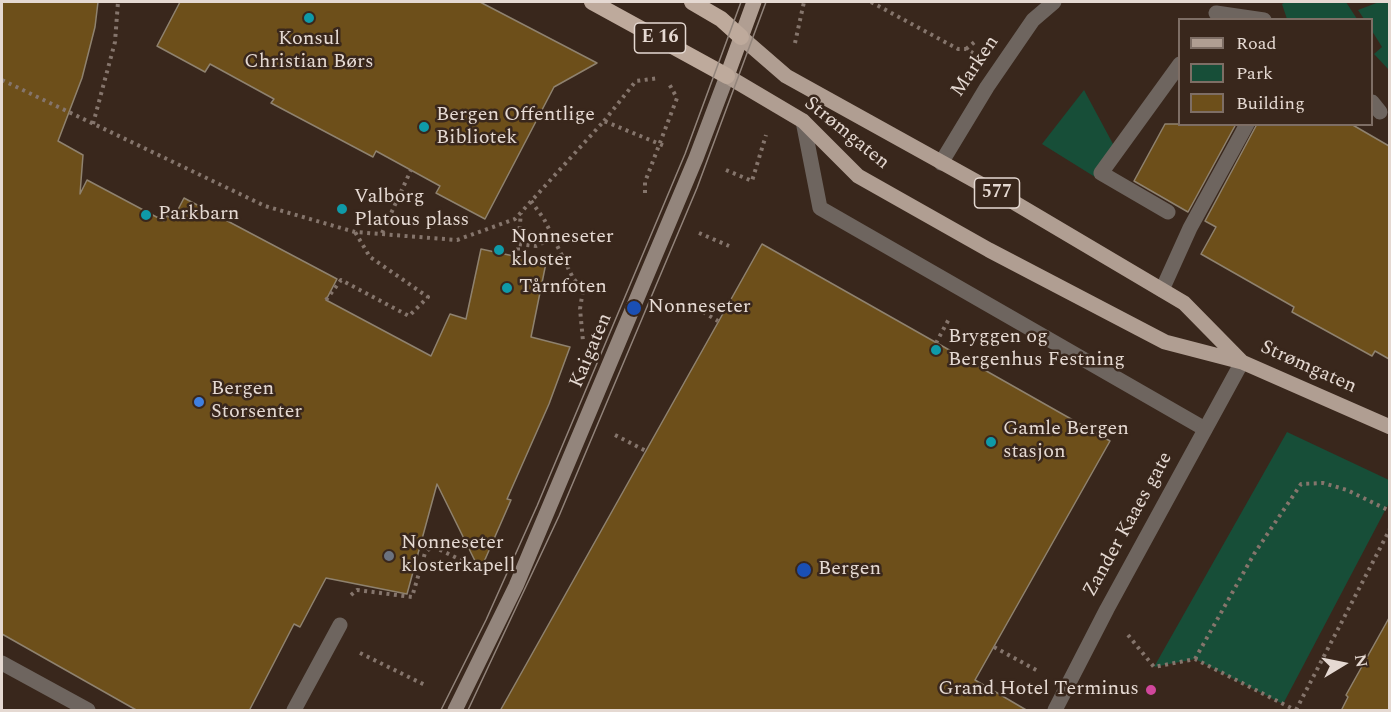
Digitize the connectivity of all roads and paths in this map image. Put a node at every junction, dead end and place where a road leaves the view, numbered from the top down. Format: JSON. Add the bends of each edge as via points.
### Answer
{"nodes":[{"id":1,"x":118,"y":2,"type":"edge"},
{"id":2,"x":592,"y":2,"type":"edge"},
{"id":3,"x":693,"y":2,"type":"edge"},
{"id":4,"x":754,"y":2,"type":"edge"},
{"id":5,"x":804,"y":2,"type":"edge"},
{"id":6,"x":871,"y":2,"type":"edge"},
{"id":7,"x":1054,"y":2,"type":"edge"},
{"id":8,"x":1211,"y":11,"type":"edge"},
{"id":9,"x":1252,"y":18,"type":"edge"},
{"id":10,"x":741,"y":37,"type":"junction"},
{"id":11,"x":794,"y":49,"type":"dead end"},
{"id":12,"x":966,"y":49,"type":"dead end"},
{"id":13,"x":1178,"y":65,"type":"edge"},
{"id":14,"x":727,"y":76,"type":"junction"},
{"id":15,"x":2,"y":80,"type":"edge"},
{"id":16,"x":604,"y":121,"type":"junction"},
{"id":17,"x":803,"y":121,"type":"junction"},
{"id":18,"x":93,"y":124,"type":"junction"},
{"id":19,"x":1246,"y":126,"type":"edge"},
{"id":20,"x":767,"y":132,"type":"dead end"},
{"id":21,"x":661,"y":144,"type":"junction"},
{"id":22,"x":671,"y":148,"type":"dead end"},
{"id":23,"x":941,"y":163,"type":"junction"},
{"id":24,"x":719,"y":167,"type":"dead end"},
{"id":25,"x":411,"y":170,"type":"dead end"},
{"id":26,"x":646,"y":200,"type":"dead end"},
{"id":27,"x":531,"y":201,"type":"junction"},
{"id":28,"x":521,"y":212,"type":"junction"},
{"id":29,"x":1168,"y":212,"type":"dead end"},
{"id":30,"x":355,"y":232,"type":"junction"},
{"id":31,"x":696,"y":232,"type":"dead end"},
{"id":32,"x":382,"y":233,"type":"junction"},
{"id":33,"x":553,"y":238,"type":"junction"},
{"id":34,"x":518,"y":244,"type":"junction"},
{"id":35,"x":729,"y":246,"type":"dead end"},
{"id":36,"x":518,"y":258,"type":"dead end"},
{"id":37,"x":1162,"y":290,"type":"junction"},
{"id":38,"x":326,"y":300,"type":"dead end"},
{"id":39,"x":703,"y":312,"type":"dead end"},
{"id":40,"x":718,"y":321,"type":"dead end"},
{"id":41,"x":948,"y":322,"type":"dead end"},
{"id":42,"x":936,"y":343,"type":"dead end"},
{"id":43,"x":585,"y":351,"type":"dead end"},
{"id":44,"x":1242,"y":362,"type":"junction"},
{"id":45,"x":1389,"y":427,"type":"edge"},
{"id":46,"x":1205,"y":429,"type":"junction"},
{"id":47,"x":611,"y":434,"type":"dead end"},
{"id":48,"x":646,"y":451,"type":"dead end"},
{"id":49,"x":1389,"y":511,"type":"edge"},
{"id":50,"x":1389,"y":529,"type":"edge"},
{"id":51,"x":487,"y":572,"type":"dead end"},
{"id":52,"x":351,"y":595,"type":"dead end"},
{"id":53,"x":340,"y":625,"type":"dead end"},
{"id":54,"x":331,"y":639,"type":"junction"},
{"id":55,"x":994,"y":647,"type":"dead end"},
{"id":56,"x":1195,"y":659,"type":"junction"},
{"id":57,"x":2,"y":663,"type":"edge"},
{"id":58,"x":1154,"y":667,"type":"dead end"},
{"id":59,"x":427,"y":686,"type":"dead end"},
{"id":60,"x":1067,"y":688,"type":"junction"},
{"id":61,"x":88,"y":711,"type":"edge"},
{"id":62,"x":294,"y":711,"type":"edge"},
{"id":63,"x":455,"y":711,"type":"edge"},
{"id":64,"x":1055,"y":711,"type":"edge"},
{"id":65,"x":1295,"y":711,"type":"edge"}],
"edges":[{"from":1,"to":18,"type":"path","via":[[115,42]]},
{"from":2,"to":14,"type":"highway","name":"Strømgaten","number":"E 16"},
{"from":3,"to":10,"type":"highway","name":"Strømgaten","number":"E 16"},
{"from":4,"to":10,"type":"main road","name":"Kaigaten"},
{"from":5,"to":11,"type":"path"},
{"from":6,"to":12,"type":"path","via":[[958,49]]},
{"from":7,"to":23,"type":"street","name":"Marken","via":[[1033,20]]},
{"from":8,"to":9,"type":"street"},
{"from":10,"to":14,"type":"main road","name":"Kaigaten"},
{"from":10,"to":23,"type":"main road","name":"Strømgaten","number":"577","via":[[786,76]]},
{"from":13,"to":29,"type":"street","via":[[1101,173]]},
{"from":14,"to":17,"type":"main road","name":"Strømgaten","number":"577"},
{"from":14,"to":63,"type":"main road","name":"Kaigaten","via":[[516,586]]},
{"from":15,"to":18,"type":"path"},
{"from":16,"to":21,"type":"path"},
{"from":16,"to":21,"type":"path","via":[[636,81],[665,77],[677,98]]},
{"from":16,"to":27,"type":"path"},
{"from":17,"to":44,"type":"main road","name":"Strømgaten","number":"577","via":[[858,176],[989,249],[1165,342]]},
{"from":17,"to":46,"type":"street","via":[[820,208]]},
{"from":18,"to":30,"type":"path","via":[[265,206]]},
{"from":19,"to":37,"type":"street","via":[[1190,228]]},
{"from":20,"to":24,"type":"path","via":[[752,181]]},
{"from":21,"to":22,"type":"path"},
{"from":21,"to":26,"type":"path","via":[[645,182]]},
{"from":23,"to":37,"type":"main road","name":"Strømgaten","number":"577","via":[[1015,202]]},
{"from":25,"to":32,"type":"path"},
{"from":27,"to":28,"type":"path"},
{"from":27,"to":33,"type":"path"},
{"from":28,"to":32,"type":"path","via":[[515,219],[457,240]]},
{"from":28,"to":34,"type":"path"},
{"from":30,"to":32,"type":"path"},
{"from":30,"to":38,"type":"path","via":[[370,257],[428,297],[409,316],[341,280]]},
{"from":31,"to":35,"type":"path"},
{"from":33,"to":34,"type":"path","via":[[536,246]]},
{"from":33,"to":43,"type":"path","via":[[583,290],[580,309]]},
{"from":34,"to":36,"type":"path"},
{"from":37,"to":44,"type":"main road","name":"Strømgaten","number":"577","via":[[1184,303]]},
{"from":39,"to":40,"type":"path"},
{"from":41,"to":42,"type":"path"},
{"from":44,"to":45,"type":"main road","name":"Strømgaten","number":"577"},
{"from":44,"to":46,"type":"street","name":"Zander Kaaes gate"},
{"from":46,"to":60,"type":"street","name":"Zander Kaaes gate"},
{"from":47,"to":48,"type":"path"},
{"from":49,"to":56,"type":"path","via":[[1347,490],[1323,483],[1301,484],[1254,554]]},
{"from":50,"to":65,"type":"path"},
{"from":51,"to":52,"type":"path","via":[[432,546],[425,553],[412,597],[357,590]]},
{"from":53,"to":54,"type":"street"},
{"from":54,"to":59,"type":"path"},
{"from":54,"to":62,"type":"street"},
{"from":55,"to":60,"type":"path"},
{"from":56,"to":58,"type":"path"},
{"from":56,"to":65,"type":"path"},
{"from":57,"to":61,"type":"street"},
{"from":60,"to":64,"type":"street","name":"Zander Kaaes gate"}]}
